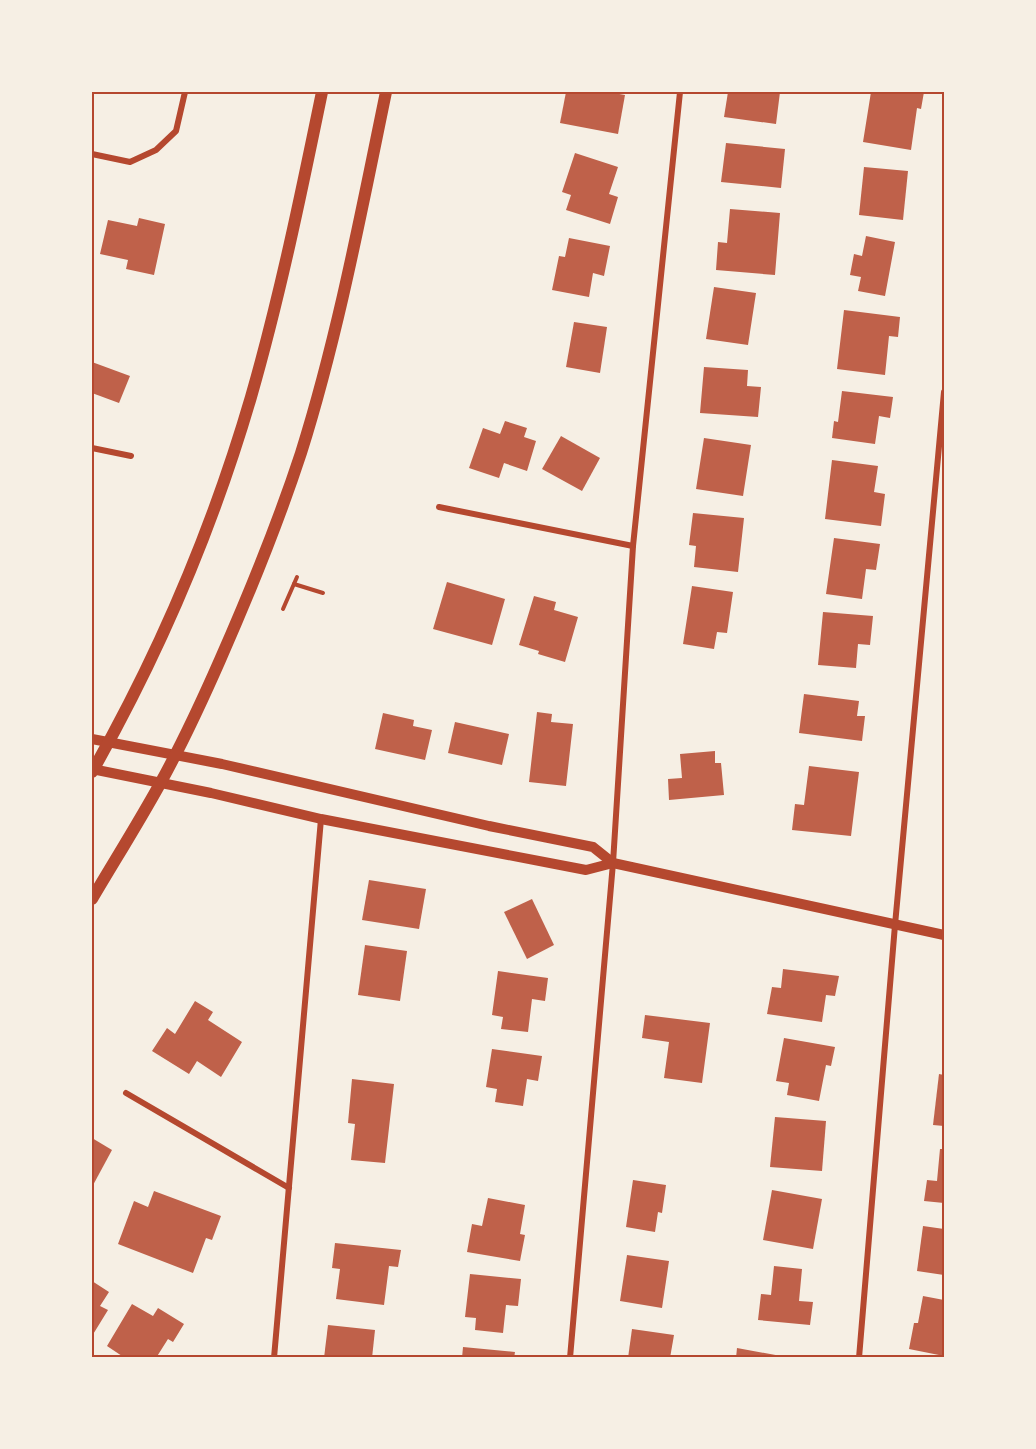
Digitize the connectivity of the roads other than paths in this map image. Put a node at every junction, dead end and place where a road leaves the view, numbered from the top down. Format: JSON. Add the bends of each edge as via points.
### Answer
{"nodes":[{"id":1,"x":185,"y":92,"type":"edge"},
{"id":2,"x":322,"y":92,"type":"edge"},
{"id":3,"x":387,"y":92,"type":"edge"},
{"id":4,"x":681,"y":92,"type":"edge"},
{"id":5,"x":92,"y":154,"type":"edge"},
{"id":6,"x":945,"y":392,"type":"edge"},
{"id":7,"x":92,"y":447,"type":"edge"},
{"id":8,"x":131,"y":456,"type":"dead end"},
{"id":9,"x":439,"y":507,"type":"dead end"},
{"id":10,"x":633,"y":546,"type":"junction"},
{"id":11,"x":92,"y":739,"type":"edge"},
{"id":12,"x":109,"y":742,"type":"junction"},
{"id":13,"x":176,"y":754,"type":"junction"},
{"id":14,"x":92,"y":770,"type":"edge"},
{"id":15,"x":161,"y":783,"type":"junction"},
{"id":16,"x":321,"y":819,"type":"junction"},
{"id":17,"x":613,"y":863,"type":"junction"},
{"id":18,"x":92,"y":899,"type":"edge"},
{"id":19,"x":895,"y":925,"type":"junction"},
{"id":20,"x":945,"y":935,"type":"edge"},
{"id":21,"x":126,"y":1094,"type":"dead end"},
{"id":22,"x":290,"y":1188,"type":"junction"},
{"id":23,"x":274,"y":1358,"type":"edge"},
{"id":24,"x":570,"y":1358,"type":"edge"},
{"id":25,"x":859,"y":1358,"type":"edge"}],
"edges":[{"from":1,"to":5,"type":"street","via":[[177,131],[156,150],[130,162]]},
{"from":2,"to":12,"type":"main road","via":[[282,277],[232,455],[192,566]]},
{"from":3,"to":13,"type":"main road","via":[[349,272],[300,454],[251,587]]},
{"from":4,"to":10,"type":"street"},
{"from":6,"to":19,"type":"street"},
{"from":7,"to":8,"type":"street"},
{"from":9,"to":10,"type":"street"},
{"from":10,"to":17,"type":"street"},
{"from":11,"to":12,"type":"street"},
{"from":12,"to":13,"type":"street"},
{"from":12,"to":14,"type":"main road"},
{"from":13,"to":15,"type":"main road"},
{"from":13,"to":17,"type":"street","via":[[593,847]]},
{"from":14,"to":15,"type":"street"},
{"from":15,"to":16,"type":"street"},
{"from":15,"to":18,"type":"main road"},
{"from":16,"to":17,"type":"street","via":[[586,870]]},
{"from":16,"to":22,"type":"street"},
{"from":17,"to":19,"type":"street"},
{"from":17,"to":24,"type":"street"},
{"from":19,"to":20,"type":"street"},
{"from":19,"to":25,"type":"street"},
{"from":21,"to":22,"type":"street"},
{"from":22,"to":23,"type":"street"}]}
